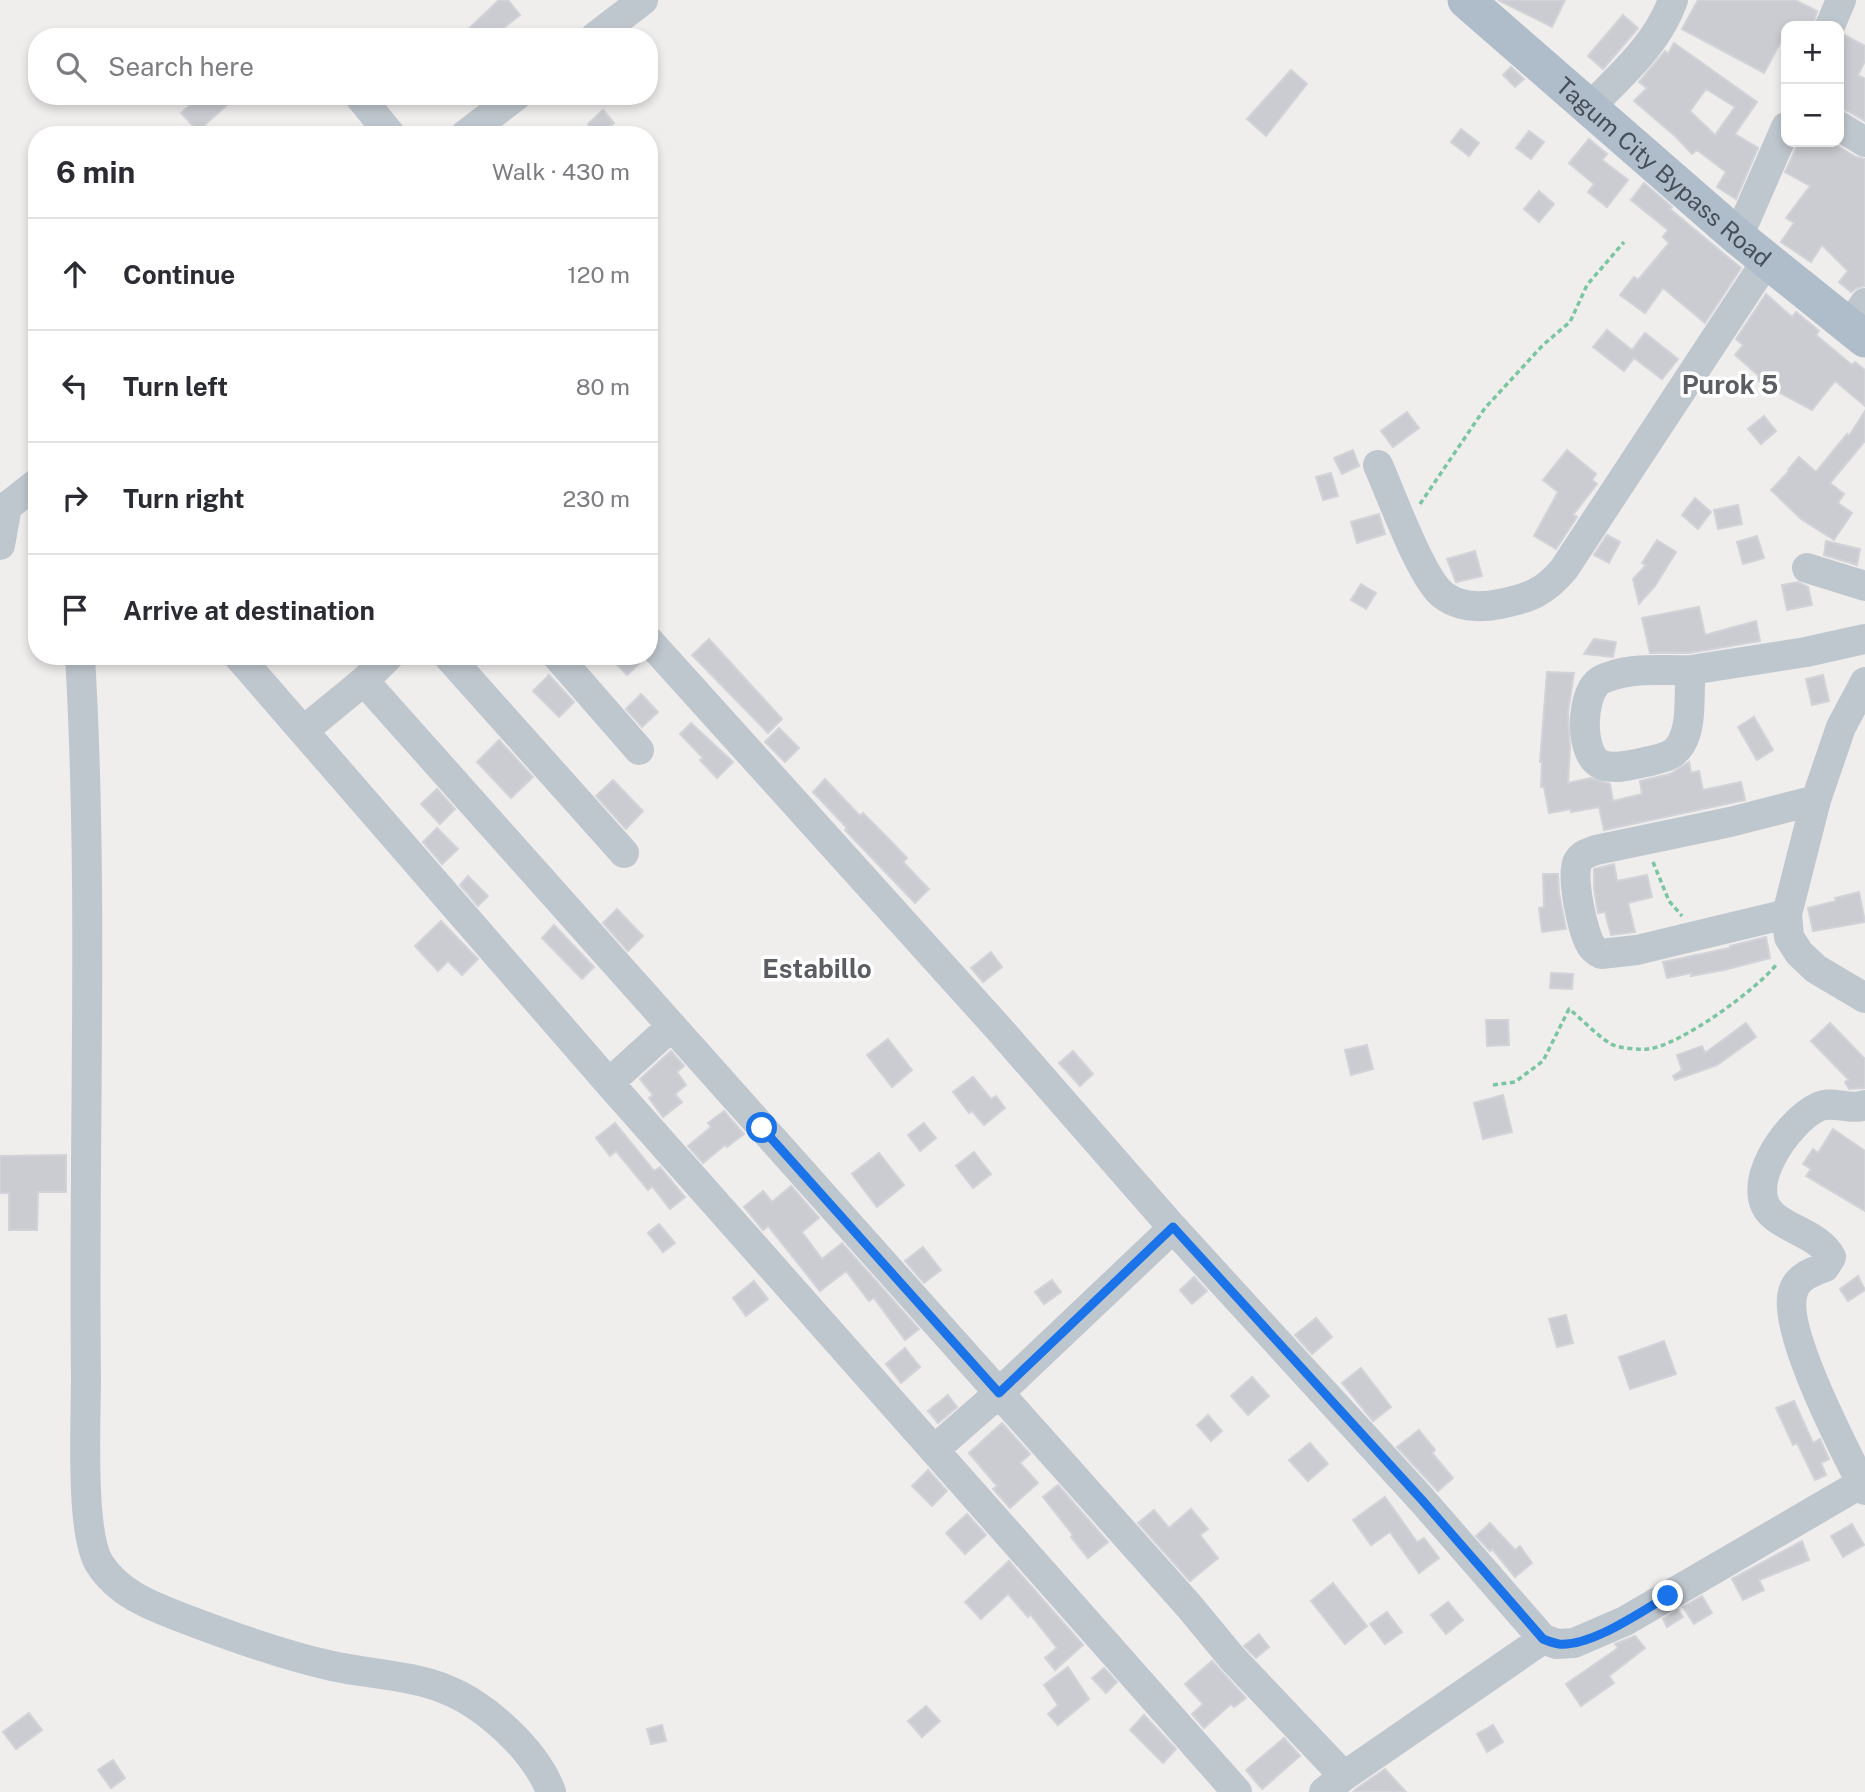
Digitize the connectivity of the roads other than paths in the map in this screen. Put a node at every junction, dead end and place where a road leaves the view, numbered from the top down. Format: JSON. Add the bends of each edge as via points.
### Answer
{"nodes":[{"id":1,"x":643,"y":0,"type":"edge"},
{"id":2,"x":1466,"y":0,"type":"edge"},
{"id":3,"x":1673,"y":0,"type":"edge"},
{"id":4,"x":1841,"y":0,"type":"edge"},
{"id":5,"x":1832,"y":21,"type":"edge"},
{"id":6,"x":606,"y":28,"type":"edge"},
{"id":7,"x":366,"y":105,"type":"edge"},
{"id":8,"x":504,"y":105,"type":"edge"},
{"id":9,"x":1591,"y":106,"type":"junction"},
{"id":10,"x":384,"y":126,"type":"edge"},
{"id":11,"x":477,"y":126,"type":"edge"},
{"id":12,"x":1844,"y":129,"type":"edge"},
{"id":13,"x":1781,"y":138,"type":"edge"},
{"id":14,"x":1865,"y":142,"type":"edge"},
{"id":15,"x":1738,"y":237,"type":"junction"},
{"id":16,"x":1766,"y":260,"type":"junction"},
{"id":17,"x":1860,"y":322,"type":"edge"},
{"id":18,"x":1378,"y":465,"type":"dead end"},
{"id":19,"x":28,"y":490,"type":"edge"},
{"id":20,"x":4,"y":509,"type":"edge"},
{"id":21,"x":0,"y":545,"type":"edge"},
{"id":22,"x":1807,"y":568,"type":"dead end"},
{"id":23,"x":1865,"y":586,"type":"edge"},
{"id":24,"x":1865,"y":639,"type":"edge"},
{"id":25,"x":658,"y":651,"type":"edge"},
{"id":26,"x":80,"y":665,"type":"edge"},
{"id":27,"x":246,"y":665,"type":"edge"},
{"id":28,"x":380,"y":665,"type":"edge"},
{"id":29,"x":456,"y":665,"type":"edge"},
{"id":30,"x":565,"y":665,"type":"edge"},
{"id":31,"x":1691,"y":670,"type":"dead end"},
{"id":32,"x":364,"y":681,"type":"junction"},
{"id":33,"x":1865,"y":682,"type":"edge"},
{"id":34,"x":303,"y":732,"type":"junction"},
{"id":35,"x":639,"y":750,"type":"dead end"},
{"id":36,"x":1816,"y":800,"type":"junction"},
{"id":37,"x":624,"y":853,"type":"dead end"},
{"id":38,"x":1788,"y":926,"type":"junction"},
{"id":39,"x":1865,"y":998,"type":"edge"},
{"id":40,"x":671,"y":1026,"type":"junction"},
{"id":41,"x":608,"y":1083,"type":"junction"},
{"id":42,"x":1865,"y":1105,"type":"edge"},
{"id":43,"x":1173,"y":1227,"type":"junction"},
{"id":44,"x":999,"y":1393,"type":"junction"},
{"id":45,"x":934,"y":1450,"type":"junction"},
{"id":46,"x":1863,"y":1487,"type":"edge"},
{"id":47,"x":1543,"y":1639,"type":"junction"},
{"id":48,"x":1334,"y":1784,"type":"edge"},
{"id":49,"x":551,"y":1792,"type":"edge"},
{"id":50,"x":1237,"y":1792,"type":"edge"}],
"edges":[{"from":1,"to":6,"type":"street"},
{"from":2,"to":9,"type":"main road","name":"Tagum City Bypass Road"},
{"from":3,"to":9,"type":"street","via":[[1647,47]]},
{"from":4,"to":5,"type":"street"},
{"from":7,"to":10,"type":"street"},
{"from":8,"to":11,"type":"street"},
{"from":9,"to":15,"type":"main road","name":"Tagum City Bypass Road"},
{"from":12,"to":14,"type":"street"},
{"from":13,"to":15,"type":"street"},
{"from":15,"to":16,"type":"main road","name":"Tagum City Bypass Road"},
{"from":16,"to":17,"type":"main road","name":"Tagum City Bypass Road"},
{"from":16,"to":18,"type":"street","via":[[1564,569],[1534,596],[1484,607],[1460,605],[1441,594],[1424,569]]},
{"from":19,"to":20,"type":"street"},
{"from":20,"to":21,"type":"street"},
{"from":22,"to":23,"type":"street"},
{"from":24,"to":31,"type":"street"},
{"from":25,"to":43,"type":"street"},
{"from":26,"to":49,"type":"street","via":[[88,862],[87,1487],[97,1560],[114,1583],[146,1604],[245,1642],[445,1689],[481,1709],[518,1741]]},
{"from":27,"to":34,"type":"street"},
{"from":28,"to":32,"type":"street"},
{"from":29,"to":37,"type":"street"},
{"from":30,"to":35,"type":"street"},
{"from":32,"to":34,"type":"street"},
{"from":32,"to":40,"type":"street"},
{"from":33,"to":36,"type":"street","via":[[1842,727]]},
{"from":34,"to":41,"type":"street"},
{"from":36,"to":38,"type":"street"},
{"from":36,"to":38,"type":"street","via":[[1596,850],[1576,864],[1581,911],[1592,948],[1601,954],[1700,935]]},
{"from":38,"to":39,"type":"street","via":[[1799,953],[1816,969]]},
{"from":40,"to":41,"type":"street"},
{"from":40,"to":44,"type":"street"},
{"from":41,"to":45,"type":"street"},
{"from":42,"to":46,"type":"street","via":[[1820,1106],[1802,1118],[1781,1141],[1765,1170],[1762,1188],[1773,1216],[1824,1247],[1831,1257],[1825,1267],[1796,1283],[1792,1317],[1809,1372]]},
{"from":43,"to":44,"type":"street"},
{"from":43,"to":47,"type":"street"},
{"from":44,"to":45,"type":"street"},
{"from":44,"to":48,"type":"street","via":[[1189,1606]]},
{"from":45,"to":50,"type":"street"},
{"from":46,"to":47,"type":"street","via":[[1625,1621],[1574,1643]]},
{"from":47,"to":48,"type":"street"}]}
